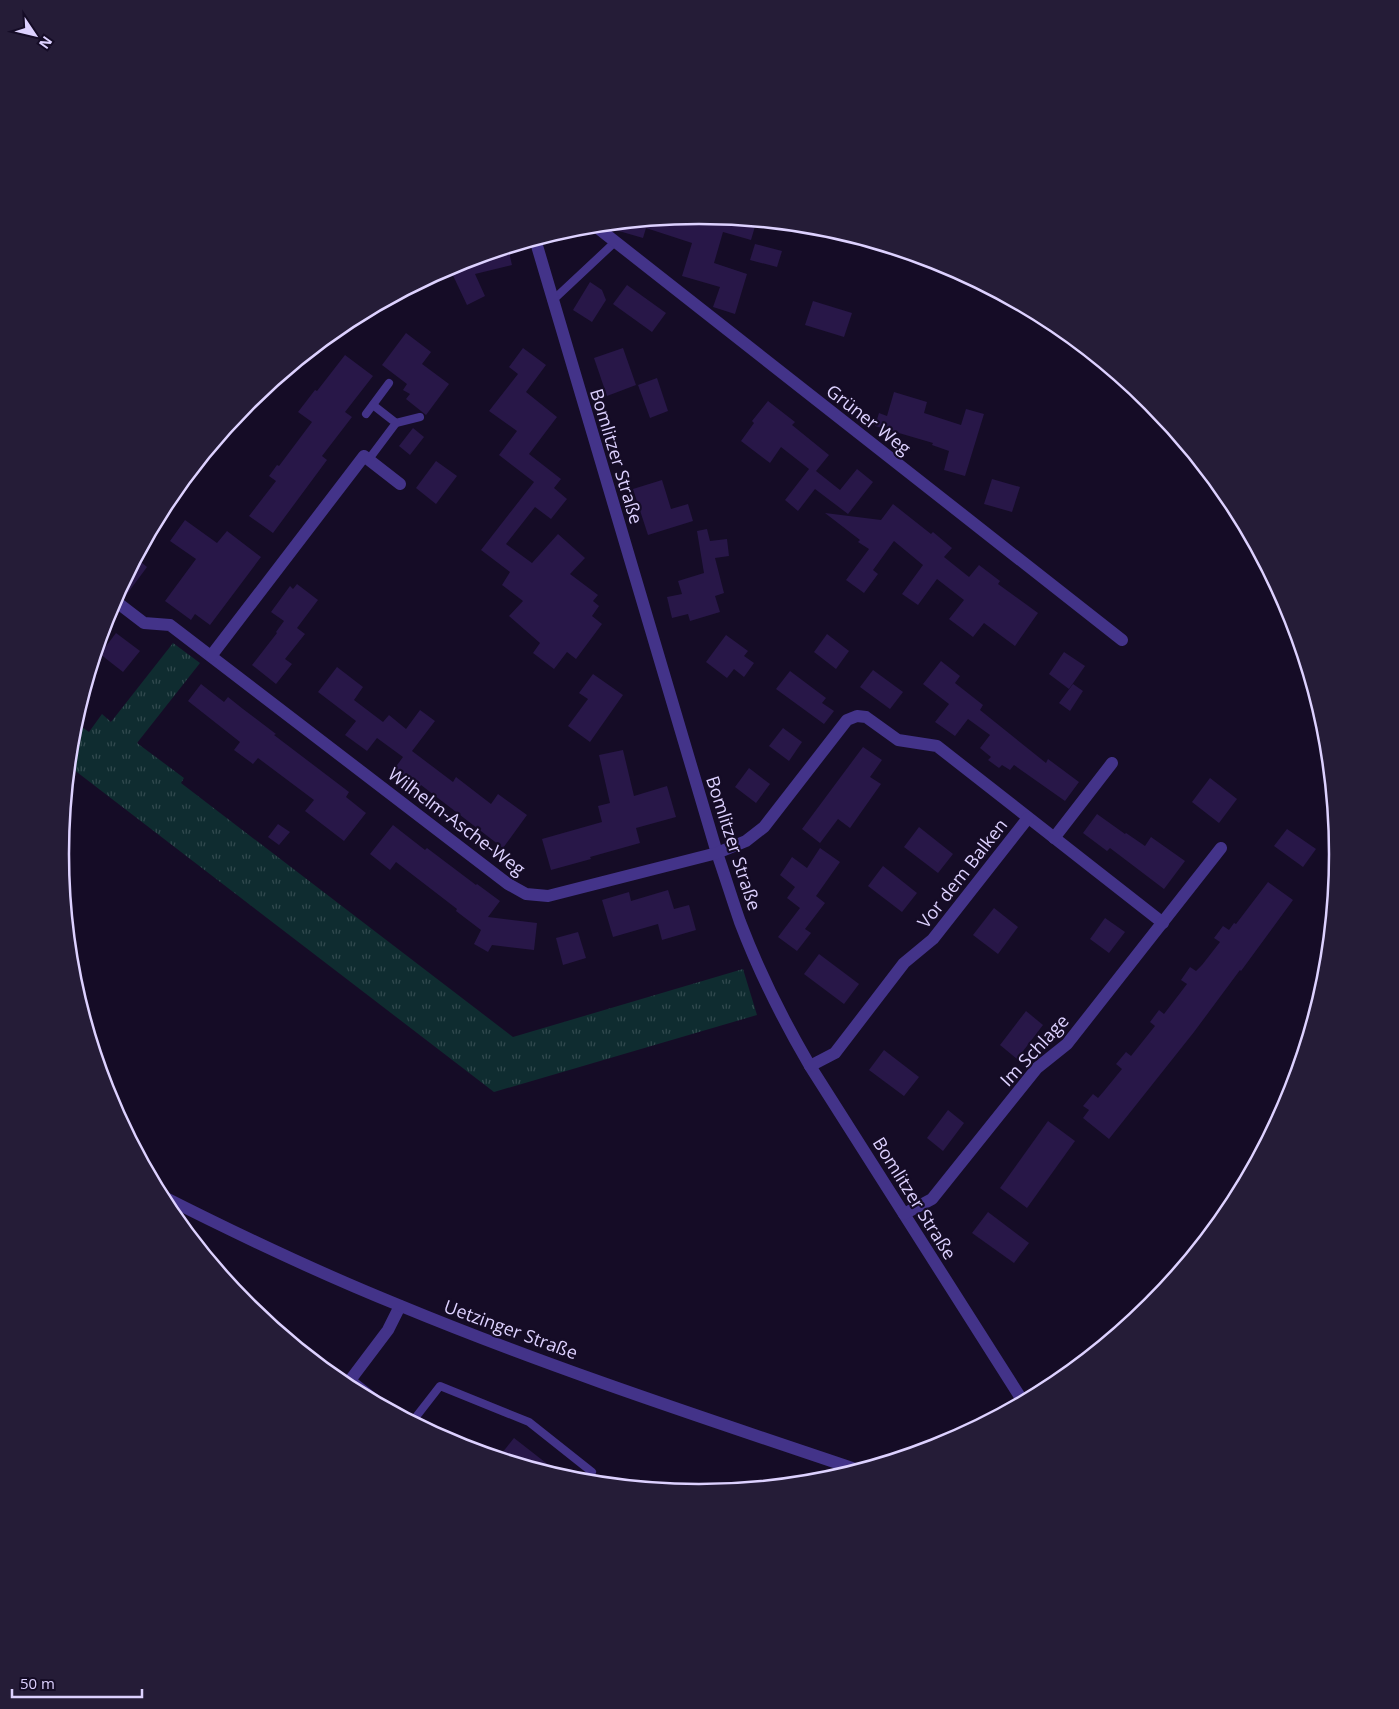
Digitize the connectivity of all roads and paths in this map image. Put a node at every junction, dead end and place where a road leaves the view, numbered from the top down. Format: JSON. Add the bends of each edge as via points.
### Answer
{"nodes":[{"id":1,"x":602,"y":232,"type":"edge"},
{"id":2,"x":615,"y":242,"type":"junction"},
{"id":3,"x":537,"y":245,"type":"edge"},
{"id":4,"x":552,"y":300,"type":"junction"},
{"id":5,"x":389,"y":383,"type":"dead end"},
{"id":6,"x":373,"y":405,"type":"junction"},
{"id":7,"x":366,"y":414,"type":"dead end"},
{"id":8,"x":420,"y":417,"type":"dead end"},
{"id":9,"x":396,"y":423,"type":"junction"},
{"id":10,"x":369,"y":460,"type":"junction"},
{"id":11,"x":400,"y":484,"type":"dead end"},
{"id":12,"x":121,"y":605,"type":"edge"},
{"id":13,"x":1122,"y":640,"type":"dead end"},
{"id":14,"x":211,"y":656,"type":"junction"},
{"id":15,"x":1112,"y":763,"type":"dead end"},
{"id":16,"x":1028,"y":818,"type":"junction"},
{"id":17,"x":1054,"y":838,"type":"junction"},
{"id":18,"x":1221,"y":848,"type":"dead end"},
{"id":19,"x":717,"y":852,"type":"junction"},
{"id":20,"x":1162,"y":923,"type":"junction"},
{"id":21,"x":810,"y":1066,"type":"junction"},
{"id":22,"x":173,"y":1201,"type":"edge"},
{"id":23,"x":904,"y":1214,"type":"junction"},
{"id":24,"x":400,"y":1306,"type":"junction"},
{"id":25,"x":350,"y":1380,"type":"edge"},
{"id":26,"x":1021,"y":1398,"type":"edge"},
{"id":27,"x":416,"y":1417,"type":"edge"},
{"id":28,"x":851,"y":1467,"type":"edge"},
{"id":29,"x":589,"y":1475,"type":"edge"}],
"edges":[{"from":1,"to":2,"type":"street","name":"Grüner Weg"},
{"from":2,"to":4,"type":"lane"},
{"from":2,"to":13,"type":"street","name":"Grüner Weg"},
{"from":3,"to":4,"type":"street","name":"Bomlitzer Straße"},
{"from":4,"to":19,"type":"street","name":"Bomlitzer Straße"},
{"from":5,"to":6,"type":"lane"},
{"from":6,"to":7,"type":"lane"},
{"from":6,"to":9,"type":"lane"},
{"from":8,"to":9,"type":"lane"},
{"from":9,"to":10,"type":"lane"},
{"from":10,"to":11,"type":"street"},
{"from":10,"to":14,"type":"street","via":[[364,456]]},
{"from":12,"to":14,"type":"street","name":"Wilhelm-Asche-Weg","via":[[144,623],[170,625]]},
{"from":14,"to":19,"type":"street","name":"Wilhelm-Asche-Weg","via":[[508,884],[526,894],[548,896]]},
{"from":15,"to":17,"type":"street"},
{"from":16,"to":17,"type":"street"},
{"from":16,"to":19,"type":"street","name":"Vor dem Balken","via":[[937,746],[898,740],[866,717],[857,716],[848,720],[764,827],[746,840]]},
{"from":16,"to":21,"type":"street","name":"Vor dem Balken","via":[[933,939],[904,964],[835,1053]]},
{"from":17,"to":20,"type":"street"},
{"from":18,"to":20,"type":"street","name":"Im Schlage"},
{"from":19,"to":21,"type":"street","name":"Bomlitzer Straße","via":[[759,968]]},
{"from":20,"to":23,"type":"street","name":"Im Schlage","via":[[1067,1044],[1037,1068],[932,1199]]},
{"from":21,"to":23,"type":"street","name":"Bomlitzer Straße"},
{"from":22,"to":24,"type":"street","name":"Uetzinger Straße","via":[[282,1255]]},
{"from":23,"to":26,"type":"street","name":"Bomlitzer Straße"},
{"from":24,"to":25,"type":"street","via":[[388,1330]]},
{"from":24,"to":28,"type":"street","name":"Uetzinger Straße","via":[[504,1347]]},
{"from":27,"to":29,"type":"lane","via":[[440,1386],[528,1422],[592,1472]]}]}
